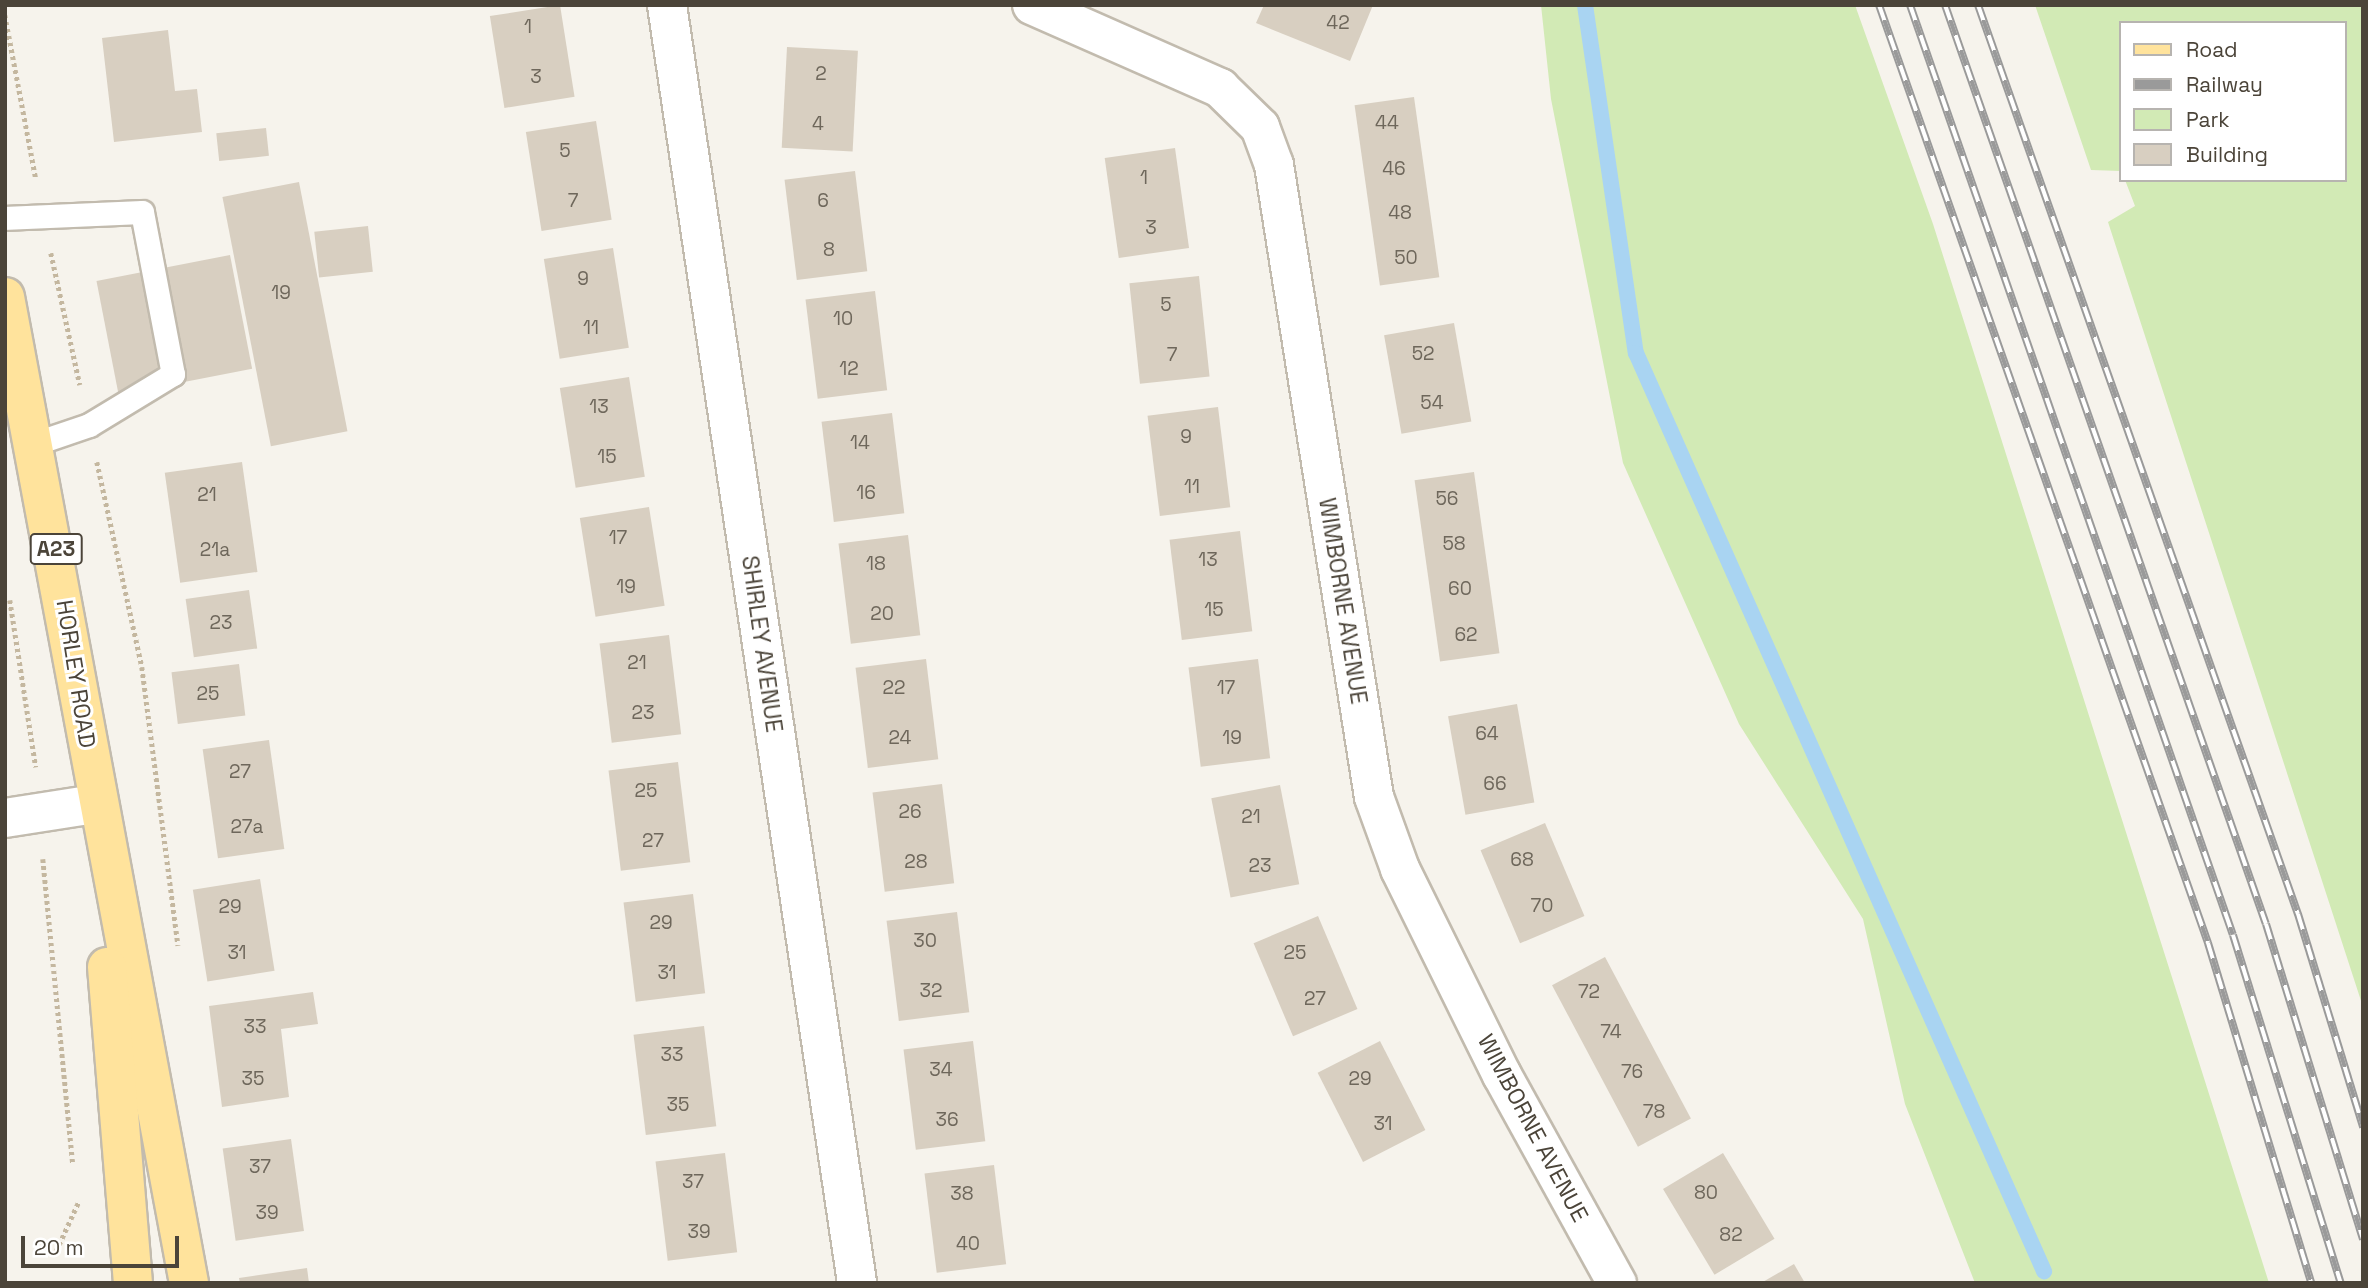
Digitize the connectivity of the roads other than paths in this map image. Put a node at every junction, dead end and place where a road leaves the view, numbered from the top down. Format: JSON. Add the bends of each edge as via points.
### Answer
{"nodes":[{"id":1,"x":667,"y":5,"type":"edge"},
{"id":2,"x":1032,"y":5,"type":"edge"},
{"id":3,"x":5,"y":218,"type":"edge"},
{"id":4,"x":5,"y":296,"type":"edge"},
{"id":5,"x":36,"y":443,"type":"junction"},
{"id":6,"x":96,"y":804,"type":"junction"},
{"id":7,"x":5,"y":818,"type":"edge"},
{"id":8,"x":133,"y":1283,"type":"edge"},
{"id":9,"x":189,"y":1283,"type":"edge"},
{"id":10,"x":857,"y":1283,"type":"edge"},
{"id":11,"x":1617,"y":1283,"type":"edge"}],
"edges":[{"from":1,"to":10,"type":"street","name":"SHIRLEY AVENUE"},
{"from":2,"to":11,"type":"street","name":"WIMBORNE AVENUE","via":[[1220,88],[1260,127],[1273,165],[1374,797],[1400,869],[1490,1051]]},
{"from":3,"to":5,"type":"lane","via":[[42,212],[142,212],[173,374],[89,425]]},
{"from":4,"to":5,"type":"main road","name":"HORLEY ROAD","number":"A23"},
{"from":5,"to":6,"type":"main road","name":"HORLEY ROAD","number":"A23"},
{"from":6,"to":7,"type":"street"},
{"from":6,"to":8,"type":"main road","name":"HORLEY ROAD","number":"A23"},
{"from":6,"to":9,"type":"main road","name":"HORLEY ROAD","number":"A23"}]}
